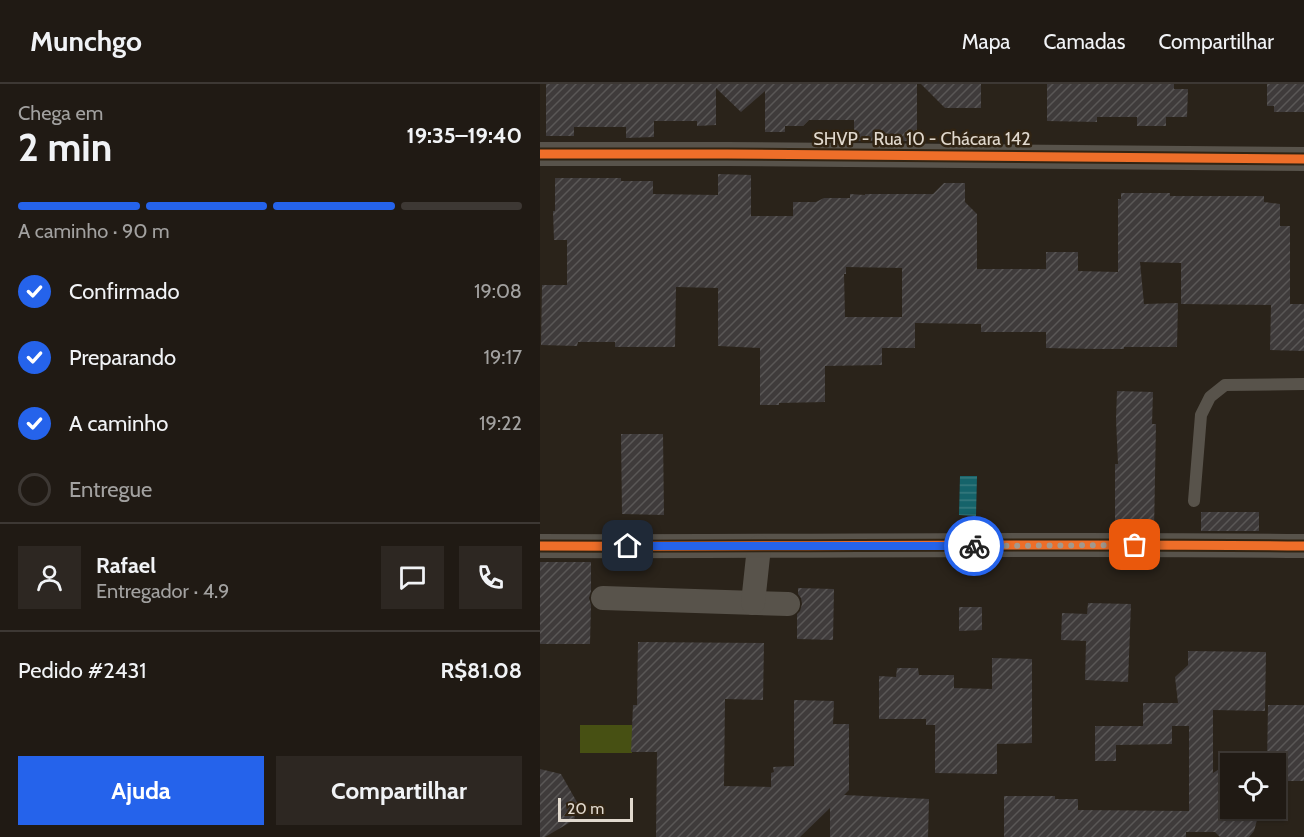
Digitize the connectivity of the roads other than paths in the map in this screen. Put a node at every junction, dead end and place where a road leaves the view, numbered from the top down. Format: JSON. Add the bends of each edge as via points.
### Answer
{"nodes":[{"id":1,"x":540,"y":154,"type":"edge"},
{"id":2,"x":1304,"y":159,"type":"edge"},
{"id":3,"x":1304,"y":384,"type":"edge"},
{"id":4,"x":1194,"y":501,"type":"dead end"},
{"id":5,"x":540,"y":546,"type":"edge"},
{"id":6,"x":1304,"y":546,"type":"edge"},
{"id":7,"x":759,"y":547,"type":"junction"},
{"id":8,"x":603,"y":598,"type":"dead end"},
{"id":9,"x":753,"y":603,"type":"junction"},
{"id":10,"x":788,"y":604,"type":"dead end"}],
"edges":[{"from":1,"to":2,"type":"street","name":"SHVP - Rua 10 - Chácara 142"},
{"from":3,"to":4,"type":"lane","via":[[1225,386],[1210,397],[1201,415]]},
{"from":5,"to":7,"type":"street"},
{"from":6,"to":7,"type":"street"},
{"from":7,"to":9,"type":"street"},
{"from":8,"to":9,"type":"street"},
{"from":9,"to":10,"type":"street"}]}
